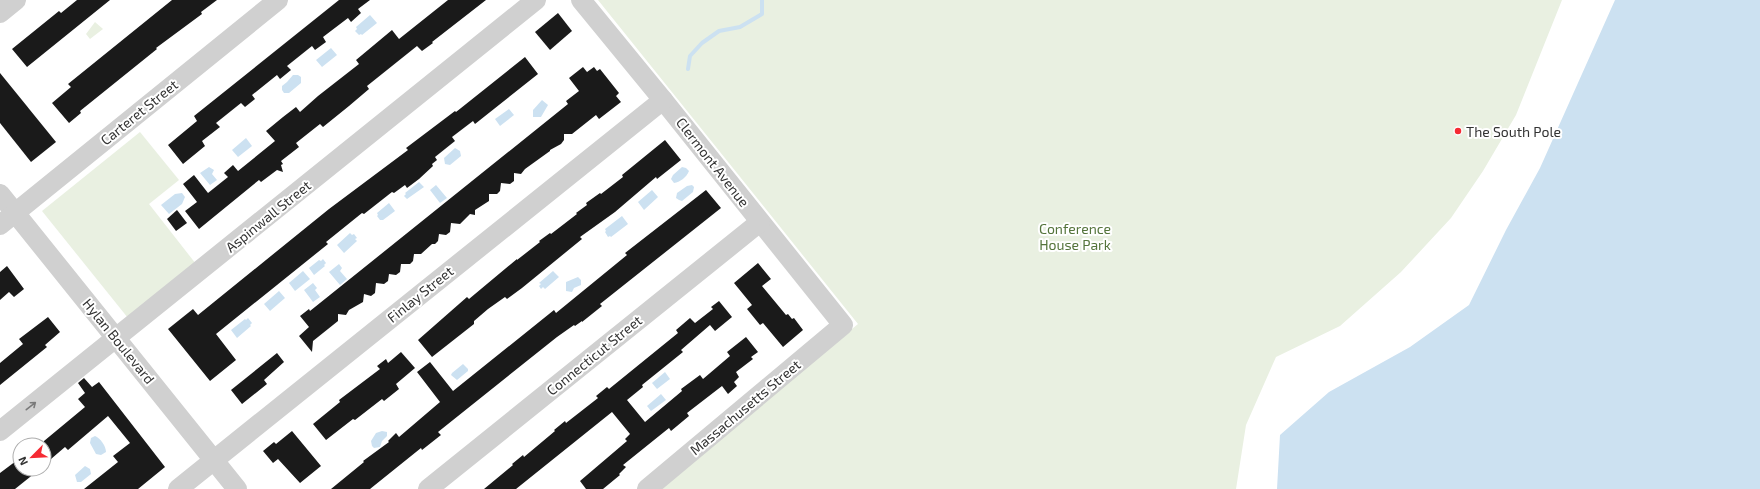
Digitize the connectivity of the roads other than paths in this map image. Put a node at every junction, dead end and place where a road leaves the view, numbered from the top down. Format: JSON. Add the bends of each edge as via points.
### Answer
{"nodes":[{"id":1,"x":16,"y":0,"type":"edge"},
{"id":2,"x":278,"y":0,"type":"edge"},
{"id":3,"x":536,"y":0,"type":"edge"},
{"id":4,"x":582,"y":0,"type":"edge"},
{"id":5,"x":0,"y":13,"type":"edge"},
{"id":6,"x":663,"y":100,"type":"junction"},
{"id":7,"x":0,"y":194,"type":"edge"},
{"id":8,"x":15,"y":212,"type":"junction"},
{"id":9,"x":760,"y":222,"type":"junction"},
{"id":10,"x":0,"y":224,"type":"edge"},
{"id":11,"x":843,"y":325,"type":"joint"},
{"id":12,"x":116,"y":338,"type":"junction"},
{"id":13,"x":0,"y":431,"type":"edge"},
{"id":14,"x":214,"y":460,"type":"junction"},
{"id":15,"x":178,"y":489,"type":"edge"},
{"id":16,"x":237,"y":489,"type":"edge"},
{"id":17,"x":428,"y":489,"type":"edge"},
{"id":18,"x":647,"y":489,"type":"edge"}],
"edges":[{"from":1,"to":5,"type":"street"},
{"from":2,"to":8,"type":"street","name":"Carteret Street"},
{"from":3,"to":12,"type":"street","name":"Aspinwall Street"},
{"from":4,"to":6,"type":"street","name":"Clermont Avenue"},
{"from":6,"to":9,"type":"street","name":"Clermont Avenue"},
{"from":6,"to":14,"type":"street","name":"Finlay Street"},
{"from":7,"to":8,"type":"street","name":"Hylan Boulevard"},
{"from":8,"to":10,"type":"street","name":"Carteret Street"},
{"from":8,"to":12,"type":"street","name":"Hylan Boulevard"},
{"from":9,"to":11,"type":"street","name":"Clermont Avenue"},
{"from":9,"to":17,"type":"street","name":"Connecticut Street"},
{"from":11,"to":18,"type":"street","name":"Massachusetts Street"},
{"from":13,"to":12,"type":"street","name":"Aspinwall Street","one_way":true},
{"from":12,"to":14,"type":"street","name":"Hylan Boulevard"},
{"from":14,"to":15,"type":"street","name":"Finlay Street"},
{"from":14,"to":16,"type":"street","name":"Hylan Boulevard"}]}
